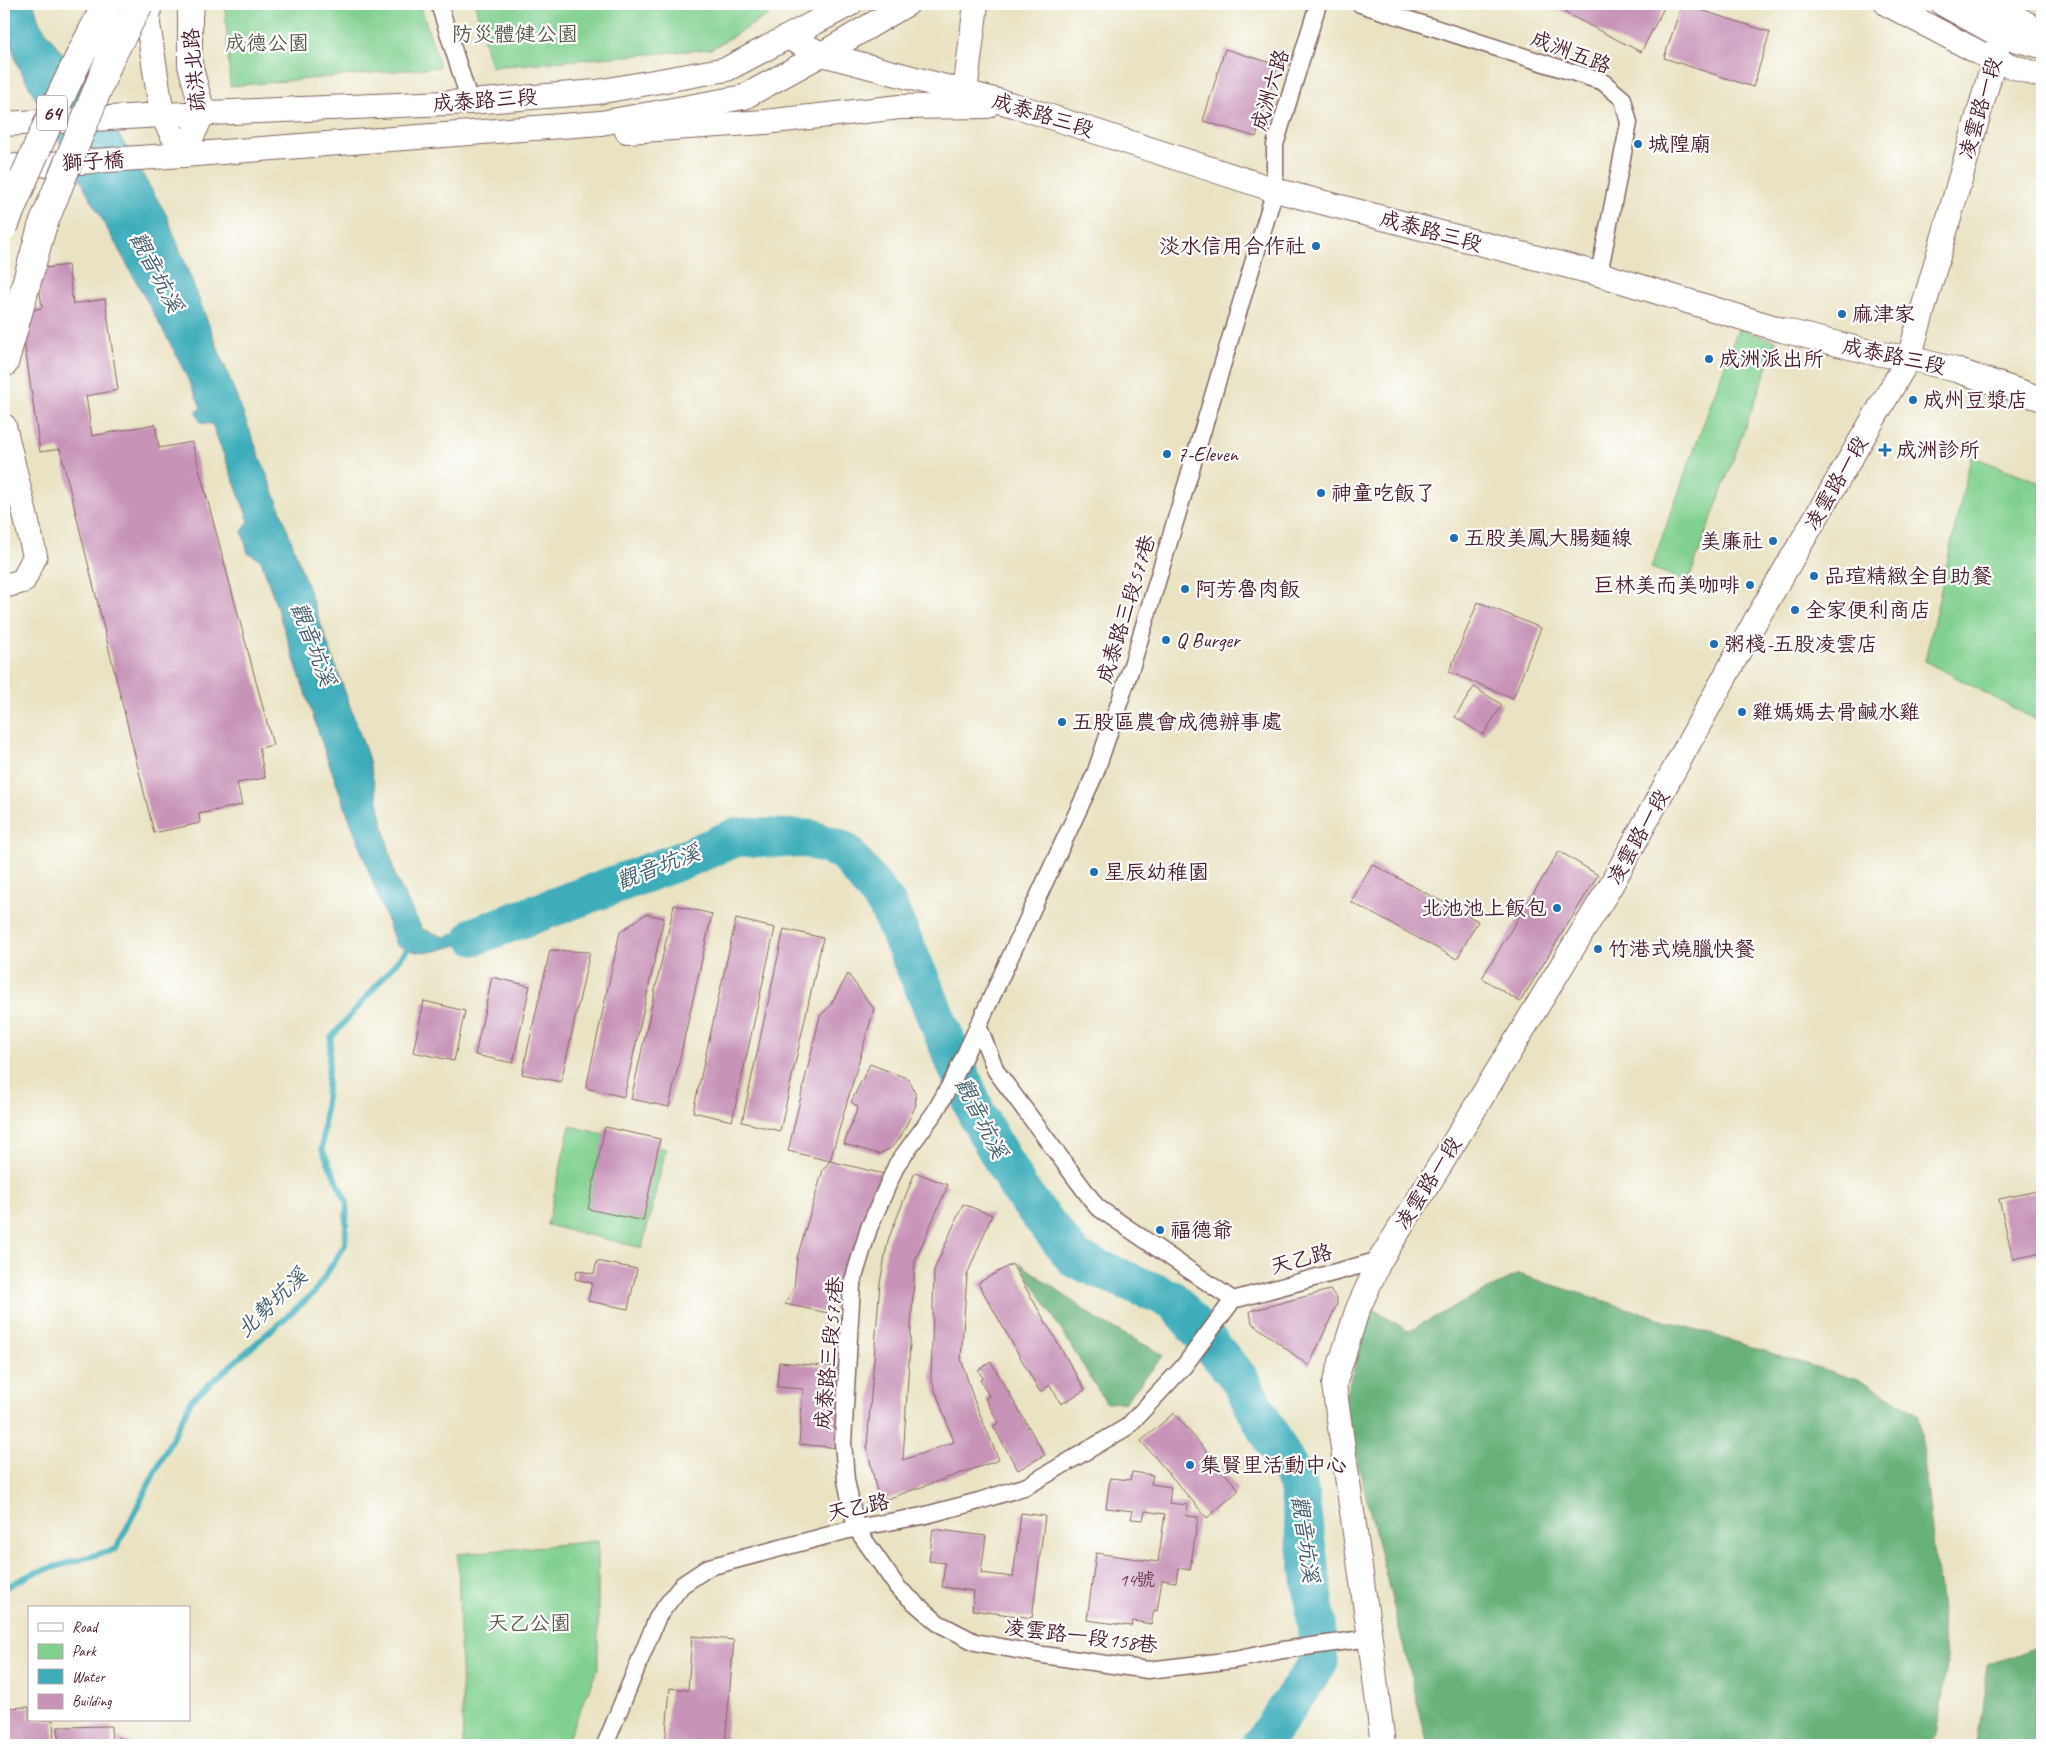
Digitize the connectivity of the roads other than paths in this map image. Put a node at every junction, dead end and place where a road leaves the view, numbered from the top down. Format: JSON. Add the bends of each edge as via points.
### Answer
{"nodes":[{"id":1,"x":107,"y":4,"type":"edge"},
{"id":2,"x":139,"y":4,"type":"edge"},
{"id":3,"x":149,"y":4,"type":"edge"},
{"id":4,"x":193,"y":4,"type":"edge"},
{"id":5,"x":440,"y":4,"type":"edge"},
{"id":6,"x":850,"y":4,"type":"edge"},
{"id":7,"x":907,"y":4,"type":"edge"},
{"id":8,"x":976,"y":4,"type":"edge"},
{"id":9,"x":1318,"y":4,"type":"edge"},
{"id":10,"x":1360,"y":4,"type":"edge"},
{"id":11,"x":1887,"y":4,"type":"edge"},
{"id":12,"x":1944,"y":4,"type":"edge"},
{"id":13,"x":1989,"y":4,"type":"edge"},
{"id":14,"x":2001,"y":36,"type":"junction"},
{"id":15,"x":2042,"y":36,"type":"edge"},
{"id":16,"x":789,"y":38,"type":"junction"},
{"id":17,"x":2042,"y":46,"type":"edge"},
{"id":18,"x":822,"y":54,"type":"junction"},
{"id":19,"x":1993,"y":60,"type":"junction"},
{"id":20,"x":2042,"y":76,"type":"edge"},
{"id":21,"x":2042,"y":86,"type":"edge"},
{"id":22,"x":965,"y":92,"type":"junction"},
{"id":23,"x":470,"y":102,"type":"junction"},
{"id":24,"x":1017,"y":106,"type":"junction"},
{"id":25,"x":202,"y":113,"type":"junction"},
{"id":26,"x":162,"y":115,"type":"junction"},
{"id":27,"x":136,"y":117,"type":"joint"},
{"id":28,"x":12,"y":124,"type":"edge"},
{"id":29,"x":509,"y":132,"type":"junction"},
{"id":30,"x":183,"y":156,"type":"junction"},
{"id":31,"x":151,"y":158,"type":"joint"},
{"id":32,"x":4,"y":166,"type":"edge"},
{"id":33,"x":1275,"y":190,"type":"junction"},
{"id":34,"x":4,"y":226,"type":"edge"},
{"id":35,"x":1599,"y":274,"type":"junction"},
{"id":36,"x":1908,"y":358,"type":"junction"},
{"id":37,"x":4,"y":363,"type":"edge"},
{"id":38,"x":2042,"y":398,"type":"edge"},
{"id":39,"x":4,"y":426,"type":"edge"},
{"id":40,"x":4,"y":586,"type":"edge"},
{"id":41,"x":978,"y":1025,"type":"junction"},
{"id":42,"x":1380,"y":1260,"type":"junction"},
{"id":43,"x":1232,"y":1300,"type":"junction"},
{"id":44,"x":856,"y":1528,"type":"junction"},
{"id":45,"x":938,"y":1623,"type":"joint"},
{"id":46,"x":1370,"y":1638,"type":"junction"},
{"id":47,"x":605,"y":1745,"type":"edge"},
{"id":48,"x":1383,"y":1745,"type":"edge"}],
"edges":[{"from":1,"to":34,"type":"highway","number":"64","bridge":true,"via":[[42,133]]},
{"from":2,"to":37,"type":"highway","number":"64","bridge":true,"via":[[111,56],[42,227]]},
{"from":3,"to":26,"type":"main road","name":"疏洪北路","via":[[148,24]]},
{"from":4,"to":25,"type":"main road","name":"疏洪北路","via":[[190,14],[190,65]]},
{"from":5,"to":23,"type":"street"},
{"from":6,"to":16,"type":"main road"},
{"from":7,"to":18,"type":"main road"},
{"from":8,"to":22,"type":"main road"},
{"from":9,"to":33,"type":"street","name":"成洲六路","via":[[1275,145]]},
{"from":10,"to":35,"type":"street","name":"成洲五路","via":[[1603,82],[1623,99],[1628,123]]},
{"from":11,"to":19,"type":"main road"},
{"from":12,"to":14,"type":"main road"},
{"from":13,"to":15,"type":"highway"},
{"from":14,"to":17,"type":"main road"},
{"from":14,"to":19,"type":"main road","name":"凌雲路一段"},
{"from":16,"to":18,"type":"main road","name":"成泰路三段"},
{"from":16,"to":23,"type":"main road","name":"成泰路三段","via":[[727,69],[597,92]]},
{"from":18,"to":22,"type":"main road","name":"成泰路三段"},
{"from":18,"to":29,"type":"main road","name":"成泰路三段","via":[[744,96],[601,123]]},
{"from":19,"to":20,"type":"main road"},
{"from":19,"to":21,"type":"street"},
{"from":19,"to":36,"type":"main road","name":"凌雲路一段"},
{"from":22,"to":24,"type":"main road","name":"成泰路三段"},
{"from":23,"to":25,"type":"main road","name":"成泰路三段"},
{"from":24,"to":29,"type":"main road","via":[[900,107],[765,122],[603,133]]},
{"from":24,"to":33,"type":"main road","name":"成泰路三段"},
{"from":25,"to":26,"type":"main road","name":"成泰路三段"},
{"from":25,"to":30,"type":"main road","name":"疏洪北路"},
{"from":26,"to":27,"type":"main road","name":"成泰路三段"},
{"from":26,"to":30,"type":"main road","name":"疏洪北路"},
{"from":27,"to":28,"type":"main road","name":"獅子橋","bridge":true},
{"from":29,"to":30,"type":"main road","name":"成泰路三段"},
{"from":30,"to":31,"type":"main road","name":"成泰路三段"},
{"from":31,"to":32,"type":"main road","name":"獅子橋"},
{"from":33,"to":35,"type":"main road","name":"成泰路三段"},
{"from":33,"to":41,"type":"street","name":"成泰路三段577巷","via":[[1132,665],[1095,774]]},
{"from":35,"to":36,"type":"main road","name":"成泰路三段","via":[[1782,330]]},
{"from":36,"to":38,"type":"main road","name":"成泰路三段"},
{"from":36,"to":42,"type":"main road","name":"凌雲路一段","via":[[1756,620],[1611,886]]},
{"from":39,"to":40,"type":"main road","via":[[35,556],[23,580]]},
{"from":41,"to":43,"type":"street","via":[[996,1072],[1097,1207]]},
{"from":41,"to":44,"type":"street","name":"成泰路三段577巷","via":[[935,1112],[897,1164],[869,1228],[852,1284],[843,1442],[846,1480]]},
{"from":42,"to":43,"type":"street","name":"天乙路"},
{"from":42,"to":46,"type":"main road","name":"凌雲路一段","via":[[1357,1311],[1334,1385]]},
{"from":43,"to":44,"type":"street","name":"天乙路","via":[[1184,1366],[1127,1427],[1027,1486],[979,1502]]},
{"from":44,"to":45,"type":"street","name":"成泰路三段577巷","via":[[898,1588]]},
{"from":44,"to":47,"type":"street","name":"天乙路","via":[[709,1567],[682,1585],[658,1616]]},
{"from":45,"to":46,"type":"street","name":"凌雲路一段158巷","via":[[975,1642],[1148,1670]]},
{"from":46,"to":48,"type":"main road","name":"凌雲路一段"}]}
